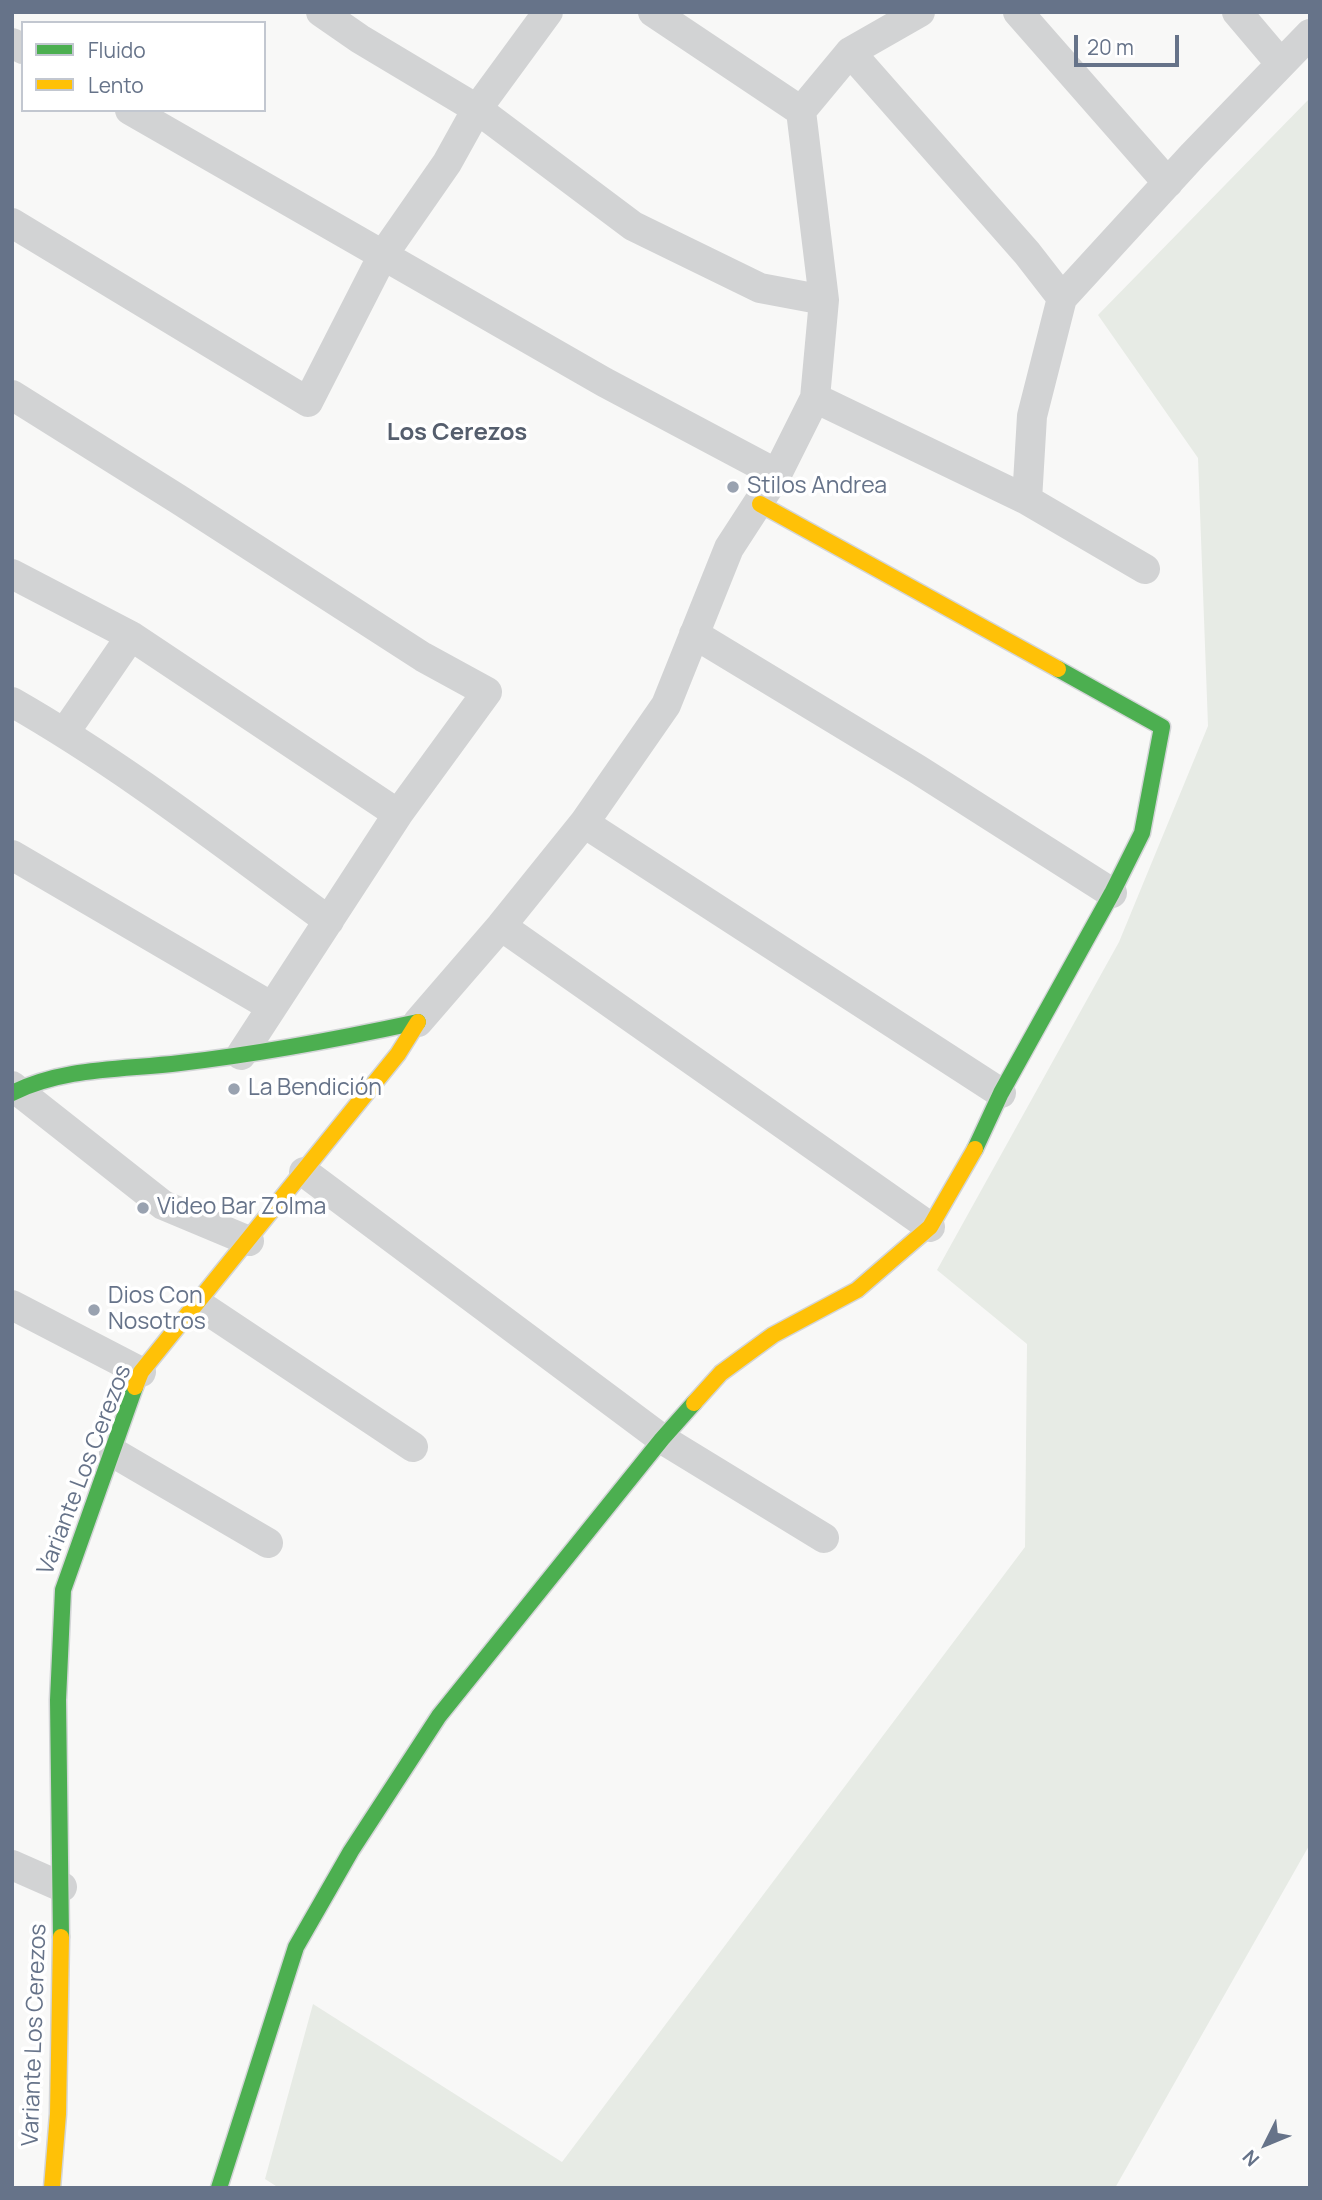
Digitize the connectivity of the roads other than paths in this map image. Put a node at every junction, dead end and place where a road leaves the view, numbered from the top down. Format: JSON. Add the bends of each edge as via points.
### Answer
{"nodes":[{"id":1,"x":321,"y":12,"type":"edge"},
{"id":2,"x":548,"y":12,"type":"edge"},
{"id":3,"x":653,"y":12,"type":"edge"},
{"id":4,"x":920,"y":12,"type":"edge"},
{"id":5,"x":1018,"y":12,"type":"edge"},
{"id":6,"x":1237,"y":12,"type":"edge"},
{"id":7,"x":1310,"y":34,"type":"edge"},
{"id":8,"x":850,"y":52,"type":"junction"},
{"id":9,"x":1281,"y":64,"type":"junction"},
{"id":10,"x":477,"y":109,"type":"junction"},
{"id":11,"x":801,"y":111,"type":"junction"},
{"id":12,"x":133,"y":112,"type":"edge"},
{"id":13,"x":1168,"y":183,"type":"junction"},
{"id":14,"x":12,"y":223,"type":"edge"},
{"id":15,"x":383,"y":256,"type":"junction"},
{"id":16,"x":1062,"y":298,"type":"junction"},
{"id":17,"x":824,"y":300,"type":"junction"},
{"id":18,"x":12,"y":396,"type":"edge"},
{"id":19,"x":815,"y":398,"type":"junction"},
{"id":20,"x":778,"y":474,"type":"junction"},
{"id":21,"x":1027,"y":500,"type":"junction"},
{"id":22,"x":760,"y":504,"type":"junction"},
{"id":23,"x":1145,"y":569,"type":"dead end"},
{"id":24,"x":12,"y":574,"type":"edge"},
{"id":25,"x":694,"y":634,"type":"junction"},
{"id":26,"x":131,"y":636,"type":"junction"},
{"id":27,"x":12,"y":702,"type":"edge"},
{"id":28,"x":65,"y":732,"type":"junction"},
{"id":29,"x":398,"y":814,"type":"junction"},
{"id":30,"x":584,"y":823,"type":"junction"},
{"id":31,"x":12,"y":855,"type":"edge"},
{"id":32,"x":1112,"y":893,"type":"junction"},
{"id":33,"x":329,"y":921,"type":"junction"},
{"id":34,"x":501,"y":926,"type":"junction"},
{"id":35,"x":272,"y":1007,"type":"junction"},
{"id":36,"x":418,"y":1022,"type":"junction"},
{"id":37,"x":241,"y":1055,"type":"junction"},
{"id":38,"x":14,"y":1089,"type":"edge"},
{"id":39,"x":1001,"y":1093,"type":"junction"},
{"id":40,"x":304,"y":1172,"type":"junction"},
{"id":41,"x":930,"y":1227,"type":"junction"},
{"id":42,"x":249,"y":1241,"type":"junction"},
{"id":43,"x":198,"y":1304,"type":"junction"},
{"id":44,"x":12,"y":1305,"type":"edge"},
{"id":45,"x":141,"y":1372,"type":"junction"},
{"id":46,"x":662,"y":1439,"type":"junction"},
{"id":47,"x":413,"y":1447,"type":"dead end"},
{"id":48,"x":114,"y":1453,"type":"junction"},
{"id":49,"x":824,"y":1538,"type":"dead end"},
{"id":50,"x":268,"y":1543,"type":"dead end"},
{"id":51,"x":12,"y":1866,"type":"edge"},
{"id":52,"x":62,"y":1887,"type":"junction"},
{"id":53,"x":52,"y":2188,"type":"edge"},
{"id":54,"x":219,"y":2188,"type":"edge"}],
"edges":[{"from":1,"to":10,"type":"street"},
{"from":2,"to":10,"type":"street"},
{"from":3,"to":11,"type":"street"},
{"from":4,"to":8,"type":"street"},
{"from":5,"to":13,"type":"street"},
{"from":6,"to":9,"type":"street"},
{"from":7,"to":9,"type":"street"},
{"from":8,"to":11,"type":"street"},
{"from":8,"to":16,"type":"street"},
{"from":9,"to":13,"type":"street"},
{"from":10,"to":15,"type":"street","via":[[447,163]]},
{"from":10,"to":17,"type":"street","via":[[633,226],[760,288]]},
{"from":11,"to":17,"type":"street"},
{"from":12,"to":15,"type":"street"},
{"from":13,"to":16,"type":"street"},
{"from":14,"to":15,"type":"street","via":[[308,402]]},
{"from":15,"to":20,"type":"street","via":[[604,382]]},
{"from":16,"to":21,"type":"street","via":[[1032,416]]},
{"from":17,"to":19,"type":"street"},
{"from":18,"to":29,"type":"street","via":[[423,657],[487,692]]},
{"from":19,"to":20,"type":"street"},
{"from":19,"to":21,"type":"street"},
{"from":20,"to":22,"type":"street"},
{"from":21,"to":23,"type":"street"},
{"from":22,"to":25,"type":"street","via":[[729,548]]},
{"from":22,"to":32,"type":"street","via":[[1162,727],[1142,833]]},
{"from":24,"to":26,"type":"street"},
{"from":25,"to":30,"type":"street","via":[[666,705]]},
{"from":25,"to":32,"type":"street"},
{"from":26,"to":28,"type":"street"},
{"from":26,"to":29,"type":"street"},
{"from":27,"to":28,"type":"street"},
{"from":28,"to":33,"type":"street"},
{"from":29,"to":33,"type":"street"},
{"from":30,"to":34,"type":"street"},
{"from":30,"to":39,"type":"street"},
{"from":31,"to":35,"type":"street"},
{"from":32,"to":39,"type":"street"},
{"from":33,"to":35,"type":"street"},
{"from":34,"to":36,"type":"street"},
{"from":34,"to":41,"type":"street"},
{"from":35,"to":37,"type":"street"},
{"from":36,"to":37,"type":"street"},
{"from":36,"to":40,"type":"street","name":"Variante Los Cerezos"},
{"from":37,"to":38,"type":"street","via":[[65,1074]]},
{"from":38,"to":42,"type":"street","via":[[163,1205]]},
{"from":39,"to":41,"type":"street","via":[[968,1165]]},
{"from":40,"to":42,"type":"street","name":"Variante Los Cerezos"},
{"from":40,"to":46,"type":"street"},
{"from":41,"to":46,"type":"street","via":[[858,1290],[773,1335],[721,1373]]},
{"from":42,"to":43,"type":"street","name":"Variante Los Cerezos"},
{"from":43,"to":45,"type":"street","name":"Variante Los Cerezos"},
{"from":43,"to":47,"type":"street"},
{"from":44,"to":45,"type":"street"},
{"from":45,"to":48,"type":"street","name":"Variante Los Cerezos"},
{"from":46,"to":49,"type":"street"},
{"from":46,"to":54,"type":"street","via":[[439,1716],[351,1851],[296,1947]]},
{"from":48,"to":50,"type":"street"},
{"from":48,"to":52,"type":"street","name":"Variante Los Cerezos","via":[[63,1590],[58,1700]]},
{"from":51,"to":52,"type":"street"},
{"from":52,"to":53,"type":"street","name":"Variante Los Cerezos","via":[[58,2114]]}]}
